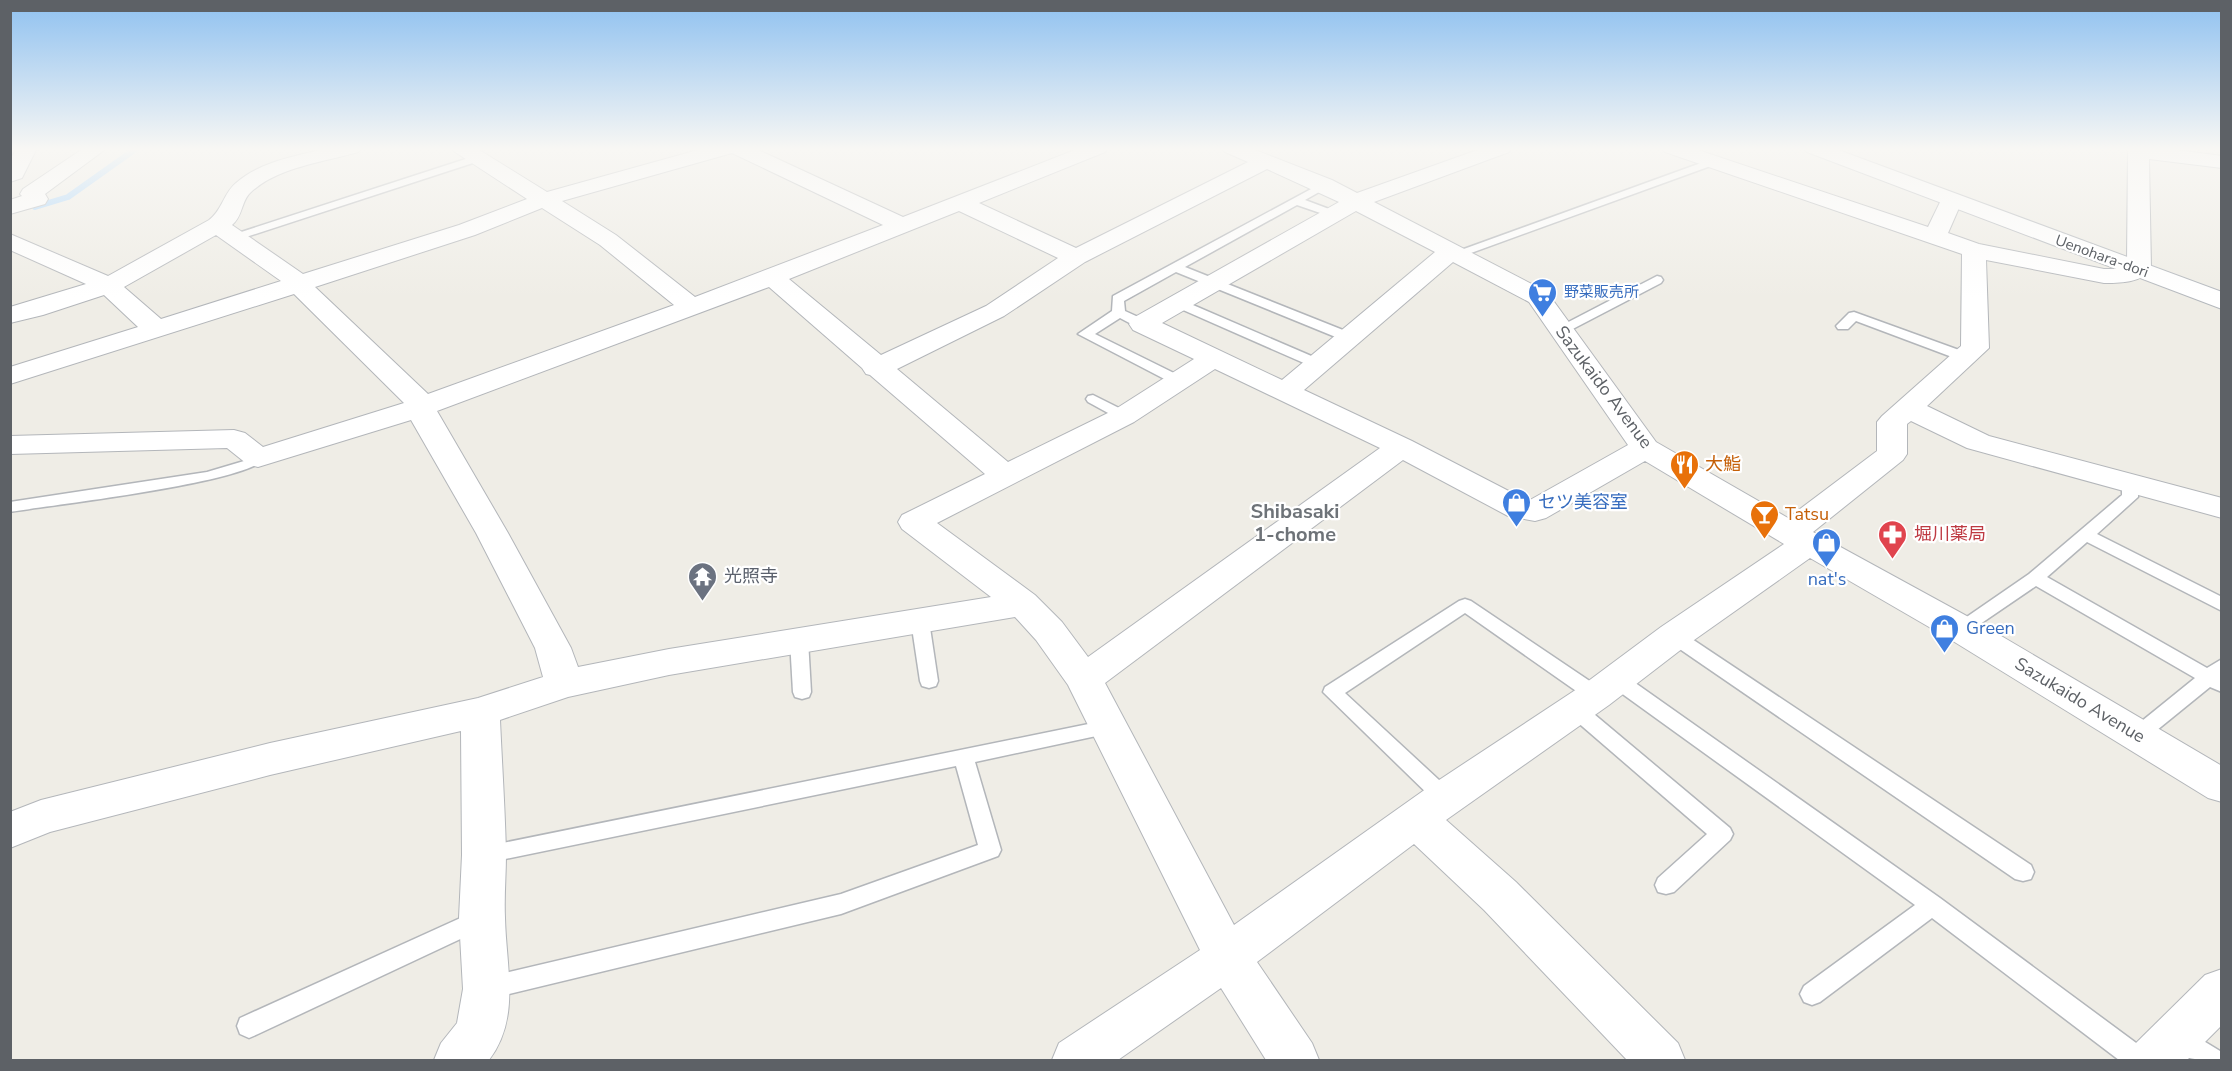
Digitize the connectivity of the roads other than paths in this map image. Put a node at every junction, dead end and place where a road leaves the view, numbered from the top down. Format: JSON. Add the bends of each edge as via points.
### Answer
{"nodes":[{"id":1,"x":36,"y":198,"type":"edge"},
{"id":2,"x":236,"y":198,"type":"edge"},
{"id":3,"x":330,"y":198,"type":"edge"},
{"id":4,"x":549,"y":198,"type":"edge"},
{"id":5,"x":844,"y":198,"type":"edge"},
{"id":6,"x":973,"y":198,"type":"edge"},
{"id":7,"x":1193,"y":198,"type":"edge"},
{"id":8,"x":1299,"y":198,"type":"edge"},
{"id":9,"x":1335,"y":198,"type":"edge"},
{"id":10,"x":1370,"y":198,"type":"edge"},
{"id":11,"x":1609,"y":198,"type":"edge"},
{"id":12,"x":1820,"y":198,"type":"edge"},
{"id":13,"x":1943,"y":198,"type":"edge"},
{"id":14,"x":2139,"y":198,"type":"edge"},
{"id":15,"x":546,"y":199,"type":"junction"},
{"id":16,"x":1295,"y":200,"type":"junction"},
{"id":17,"x":1951,"y":201,"type":"junction"},
{"id":18,"x":960,"y":203,"type":"junction"},
{"id":19,"x":10,"y":207,"type":"edge"},
{"id":20,"x":1344,"y":208,"type":"junction"},
{"id":21,"x":904,"y":226,"type":"junction"},
{"id":22,"x":227,"y":231,"type":"junction"},
{"id":23,"x":1935,"y":236,"type":"junction"},
{"id":24,"x":10,"y":241,"type":"edge"},
{"id":25,"x":1974,"y":250,"type":"junction"},
{"id":26,"x":1454,"y":252,"type":"junction"},
{"id":27,"x":1076,"y":257,"type":"junction"},
{"id":28,"x":1174,"y":267,"type":"junction"},
{"id":29,"x":2139,"y":269,"type":"junction"},
{"id":30,"x":772,"y":277,"type":"junction"},
{"id":31,"x":1657,"y":280,"type":"dead end"},
{"id":32,"x":1215,"y":282,"type":"junction"},
{"id":33,"x":108,"y":285,"type":"junction"},
{"id":34,"x":297,"y":285,"type":"junction"},
{"id":35,"x":2222,"y":301,"type":"edge"},
{"id":36,"x":1179,"y":303,"type":"junction"},
{"id":37,"x":692,"y":307,"type":"junction"},
{"id":38,"x":10,"y":315,"type":"edge"},
{"id":39,"x":1131,"y":319,"type":"junction"},
{"id":40,"x":1843,"y":326,"type":"dead end"},
{"id":41,"x":157,"y":330,"type":"junction"},
{"id":42,"x":1560,"y":330,"type":"junction"},
{"id":43,"x":1348,"y":337,"type":"junction"},
{"id":44,"x":1965,"y":357,"type":"junction"},
{"id":45,"x":1214,"y":358,"type":"junction"},
{"id":46,"x":1318,"y":364,"type":"junction"},
{"id":47,"x":876,"y":368,"type":"junction"},
{"id":48,"x":10,"y":376,"type":"edge"},
{"id":49,"x":1179,"y":381,"type":"junction"},
{"id":50,"x":1286,"y":392,"type":"junction"},
{"id":51,"x":1092,"y":399,"type":"dead end"},
{"id":52,"x":420,"y":407,"type":"junction"},
{"id":53,"x":1908,"y":408,"type":"junction"},
{"id":54,"x":1124,"y":416,"type":"junction"},
{"id":55,"x":10,"y":445,"type":"edge"},
{"id":56,"x":1401,"y":447,"type":"junction"},
{"id":57,"x":1645,"y":448,"type":"junction"},
{"id":58,"x":258,"y":458,"type":"junction"},
{"id":59,"x":1006,"y":476,"type":"junction"},
{"id":60,"x":2130,"y":483,"type":"junction"},
{"id":61,"x":10,"y":507,"type":"edge"},
{"id":62,"x":2222,"y":508,"type":"edge"},
{"id":63,"x":2085,"y":534,"type":"junction"},
{"id":64,"x":1799,"y":538,"type":"junction"},
{"id":65,"x":2035,"y":578,"type":"junction"},
{"id":66,"x":1023,"y":604,"type":"junction"},
{"id":67,"x":2222,"y":605,"type":"edge"},
{"id":68,"x":920,"y":621,"type":"junction"},
{"id":69,"x":1961,"y":629,"type":"junction"},
{"id":70,"x":1674,"y":636,"type":"junction"},
{"id":71,"x":799,"y":640,"type":"junction"},
{"id":72,"x":2217,"y":676,"type":"edge"},
{"id":73,"x":1084,"y":679,"type":"junction"},
{"id":74,"x":929,"y":681,"type":"dead end"},
{"id":75,"x":564,"y":684,"type":"junction"},
{"id":76,"x":802,"y":692,"type":"dead end"},
{"id":77,"x":1596,"y":695,"type":"junction"},
{"id":78,"x":480,"y":712,"type":"junction"},
{"id":79,"x":1108,"y":726,"type":"junction"},
{"id":80,"x":2139,"y":734,"type":"junction"},
{"id":81,"x":963,"y":756,"type":"junction"},
{"id":82,"x":2222,"y":786,"type":"edge"},
{"id":83,"x":1431,"y":809,"type":"junction"},
{"id":84,"x":10,"y":831,"type":"edge"},
{"id":85,"x":484,"y":855,"type":"junction"},
{"id":86,"x":2022,"y":872,"type":"dead end"},
{"id":87,"x":1666,"y":885,"type":"dead end"},
{"id":88,"x":1932,"y":905,"type":"junction"},
{"id":89,"x":482,"y":918,"type":"junction"},
{"id":90,"x":1227,"y":957,"type":"junction"},
{"id":91,"x":487,"y":989,"type":"junction"},
{"id":92,"x":2222,"y":991,"type":"edge"},
{"id":93,"x":1812,"y":994,"type":"dead end"},
{"id":94,"x":249,"y":1026,"type":"dead end"},
{"id":95,"x":2181,"y":1053,"type":"edge"},
{"id":96,"x":459,"y":1060,"type":"edge"},
{"id":97,"x":1077,"y":1060,"type":"edge"},
{"id":98,"x":1294,"y":1060,"type":"edge"},
{"id":99,"x":1660,"y":1060,"type":"edge"},
{"id":100,"x":2138,"y":1060,"type":"edge"}],
"edges":[{"from":1,"to":19,"type":"street"},
{"from":2,"to":22,"type":"street"},
{"from":3,"to":22,"type":"lane"},
{"from":4,"to":15,"type":"street"},
{"from":5,"to":21,"type":"street"},
{"from":6,"to":18,"type":"street"},
{"from":7,"to":27,"type":"street"},
{"from":8,"to":16,"type":"lane"},
{"from":9,"to":20,"type":"street","name":"Sazukaido Avenue"},
{"from":10,"to":20,"type":"street"},
{"from":11,"to":26,"type":"lane"},
{"from":12,"to":23,"type":"street"},
{"from":13,"to":17,"type":"street","name":"Uenohara-dori"},
{"from":14,"to":29,"type":"street"},
{"from":15,"to":34,"type":"street","via":[[467,230]]},
{"from":15,"to":37,"type":"street","via":[[608,240]]},
{"from":16,"to":20,"type":"lane"},
{"from":16,"to":28,"type":"lane"},
{"from":17,"to":23,"type":"street"},
{"from":17,"to":29,"type":"street","name":"Uenohara-dori"},
{"from":18,"to":21,"type":"street"},
{"from":18,"to":27,"type":"street"},
{"from":20,"to":26,"type":"street","name":"Sazukaido Avenue"},
{"from":20,"to":32,"type":"street"},
{"from":21,"to":30,"type":"street"},
{"from":22,"to":33,"type":"street","via":[[174,247]]},
{"from":22,"to":34,"type":"street","via":[[288,274]]},
{"from":23,"to":25,"type":"street"},
{"from":24,"to":33,"type":"street"},
{"from":25,"to":29,"type":"street","via":[[2104,276],[2121,276]]},
{"from":25,"to":44,"type":"street","via":[[1975,348]]},
{"from":26,"to":42,"type":"street","name":"Sazukaido Avenue","via":[[1538,297]]},
{"from":26,"to":43,"type":"street"},
{"from":27,"to":47,"type":"street","via":[[995,311]]},
{"from":28,"to":32,"type":"lane"},
{"from":28,"to":39,"type":"lane","via":[[1118,299]]},
{"from":29,"to":35,"type":"street","name":"Uenohara-dori"},
{"from":30,"to":37,"type":"street"},
{"from":30,"to":47,"type":"street"},
{"from":31,"to":42,"type":"lane"},
{"from":32,"to":36,"type":"street"},
{"from":32,"to":43,"type":"lane"},
{"from":33,"to":38,"type":"street"},
{"from":33,"to":41,"type":"street"},
{"from":34,"to":41,"type":"street"},
{"from":34,"to":52,"type":"street","via":[[418,400]]},
{"from":36,"to":39,"type":"street"},
{"from":36,"to":46,"type":"lane"},
{"from":37,"to":52,"type":"street"},
{"from":39,"to":45,"type":"street"},
{"from":39,"to":49,"type":"lane","via":[[1085,334]]},
{"from":40,"to":44,"type":"lane","via":[[1854,316]]},
{"from":41,"to":48,"type":"street"},
{"from":42,"to":57,"type":"street","name":"Sazukaido Avenue"},
{"from":43,"to":46,"type":"street"},
{"from":44,"to":53,"type":"street"},
{"from":45,"to":49,"type":"street"},
{"from":45,"to":50,"type":"street"},
{"from":46,"to":50,"type":"street"},
{"from":47,"to":59,"type":"street"},
{"from":49,"to":54,"type":"street"},
{"from":50,"to":56,"type":"street"},
{"from":51,"to":54,"type":"lane"},
{"from":52,"to":58,"type":"street"},
{"from":52,"to":75,"type":"street","via":[[553,648]]},
{"from":53,"to":60,"type":"street","via":[[1978,442]]},
{"from":53,"to":64,"type":"street","via":[[1892,423],[1892,454]]},
{"from":54,"to":59,"type":"street"},
{"from":55,"to":58,"type":"street","via":[[234,439]]},
{"from":56,"to":57,"type":"street","via":[[1519,509],[1535,511]]},
{"from":56,"to":73,"type":"street"},
{"from":57,"to":64,"type":"street","name":"Sazukaido Avenue"},
{"from":58,"to":61,"type":"lane","via":[[208,476]]},
{"from":59,"to":66,"type":"street","via":[[914,522]]},
{"from":60,"to":62,"type":"street"},
{"from":60,"to":63,"type":"lane","via":[[2130,497]]},
{"from":63,"to":65,"type":"lane"},
{"from":63,"to":67,"type":"lane"},
{"from":64,"to":69,"type":"street","name":"Sazukaido Avenue"},
{"from":64,"to":70,"type":"street"},
{"from":65,"to":69,"type":"lane"},
{"from":65,"to":72,"type":"lane"},
{"from":66,"to":68,"type":"street"},
{"from":66,"to":73,"type":"street","via":[[1049,631]]},
{"from":68,"to":71,"type":"street"},
{"from":68,"to":74,"type":"lane"},
{"from":69,"to":80,"type":"street","name":"Sazukaido Avenue"},
{"from":70,"to":77,"type":"street"},
{"from":70,"to":86,"type":"lane"},
{"from":71,"to":75,"type":"street"},
{"from":71,"to":76,"type":"lane"},
{"from":72,"to":80,"type":"lane"},
{"from":73,"to":79,"type":"street"},
{"from":75,"to":78,"type":"street"},
{"from":77,"to":83,"type":"street"},
{"from":77,"to":83,"type":"lane","via":[[1465,605],[1332,692]]},
{"from":77,"to":87,"type":"lane","via":[[1722,834]]},
{"from":77,"to":88,"type":"lane"},
{"from":78,"to":84,"type":"street","via":[[213,773],[41,817]]},
{"from":78,"to":85,"type":"street"},
{"from":79,"to":81,"type":"lane"},
{"from":79,"to":90,"type":"street"},
{"from":80,"to":82,"type":"street","name":"Sazukaido Avenue"},
{"from":81,"to":85,"type":"lane"},
{"from":81,"to":91,"type":"lane","via":[[990,850],[841,903]]},
{"from":83,"to":90,"type":"street"},
{"from":83,"to":99,"type":"street","via":[[1500,896]]},
{"from":85,"to":89,"type":"street"},
{"from":88,"to":93,"type":"lane"},
{"from":88,"to":100,"type":"lane"},
{"from":89,"to":91,"type":"street"},
{"from":89,"to":94,"type":"lane"},
{"from":90,"to":97,"type":"street"},
{"from":90,"to":98,"type":"street"},
{"from":91,"to":96,"type":"street","via":[[480,1033]]},
{"from":92,"to":95,"type":"street"}]}
